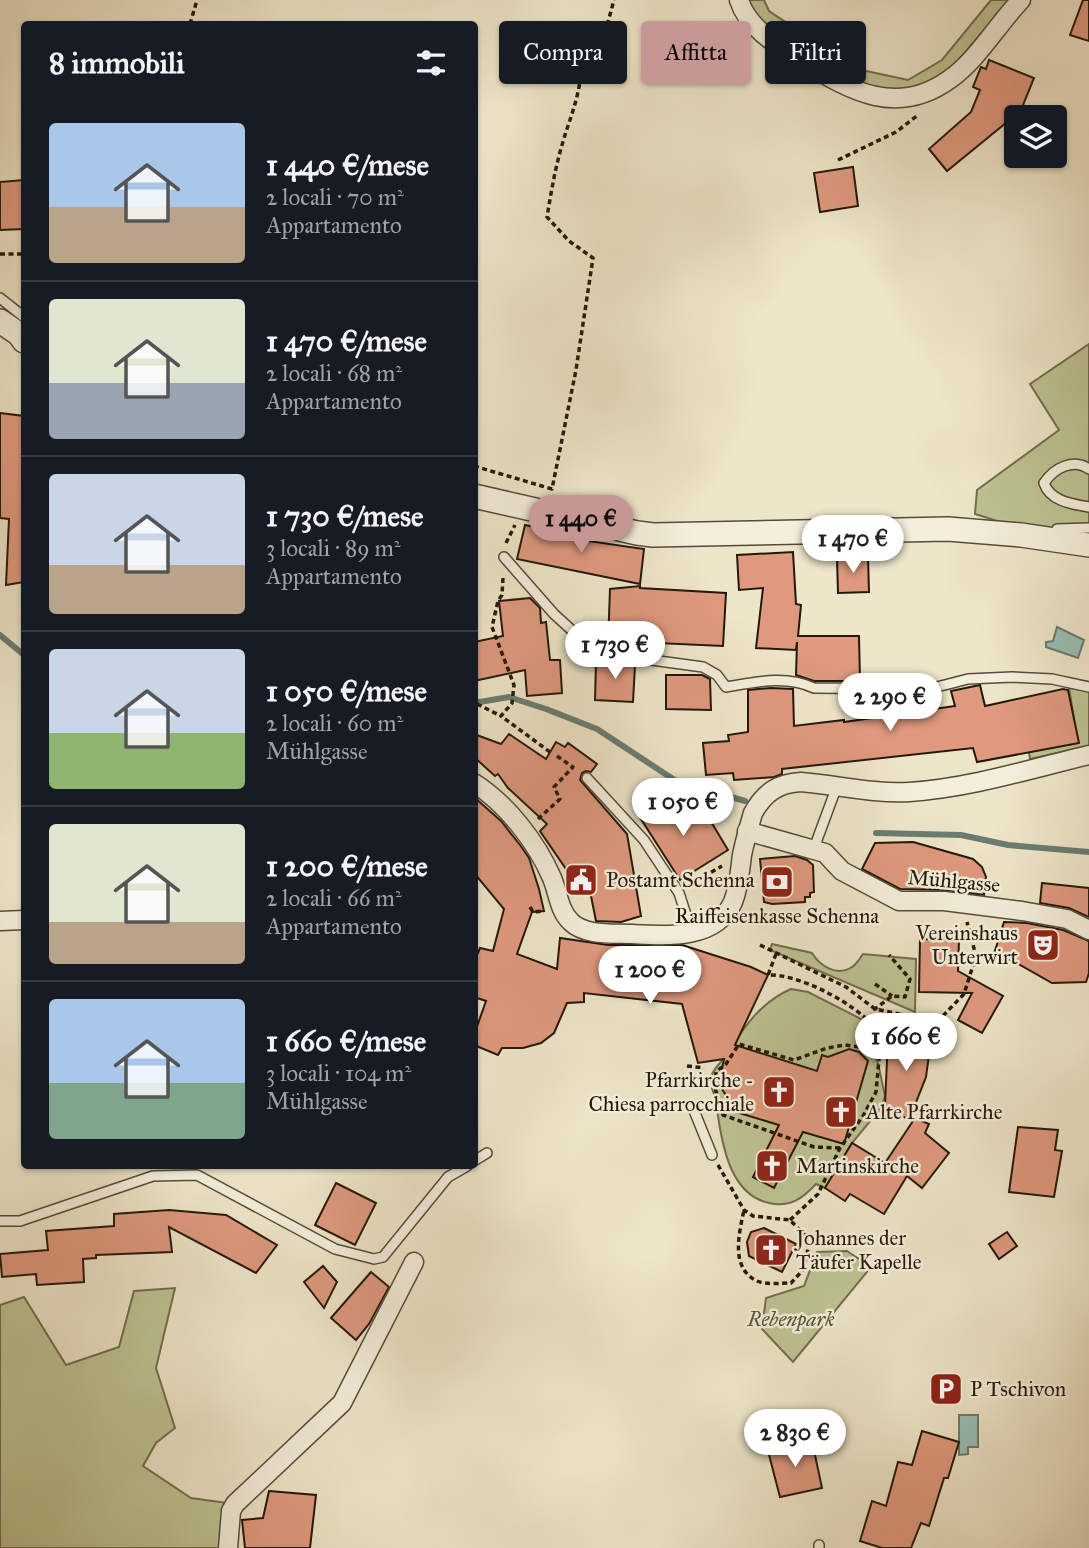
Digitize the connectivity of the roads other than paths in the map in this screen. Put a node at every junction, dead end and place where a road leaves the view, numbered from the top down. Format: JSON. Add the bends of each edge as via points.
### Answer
{"nodes":[{"id":1,"x":739,"y":0,"type":"edge"},
{"id":2,"x":1021,"y":0,"type":"edge"},
{"id":3,"x":0,"y":298,"type":"edge"},
{"id":4,"x":19,"y":327,"type":"edge"},
{"id":5,"x":1089,"y":469,"type":"edge"},
{"id":6,"x":478,"y":497,"type":"edge"},
{"id":7,"x":1089,"y":507,"type":"edge"},
{"id":8,"x":1089,"y":528,"type":"edge"},
{"id":9,"x":1057,"y":529,"type":"dead end"},
{"id":10,"x":1089,"y":545,"type":"edge"},
{"id":11,"x":504,"y":557,"type":"road end"},
{"id":12,"x":1089,"y":687,"type":"edge"},
{"id":13,"x":1089,"y":755,"type":"edge"},
{"id":14,"x":587,"y":778,"type":"road end"},
{"id":15,"x":478,"y":786,"type":"edge"},
{"id":16,"x":837,"y":786,"type":"junction"},
{"id":17,"x":747,"y":831,"type":"junction"},
{"id":18,"x":821,"y":851,"type":"junction"},
{"id":19,"x":21,"y":920,"type":"edge"},
{"id":20,"x":0,"y":921,"type":"edge"},
{"id":21,"x":1089,"y":930,"type":"edge"},
{"id":22,"x":692,"y":933,"type":"junction"},
{"id":23,"x":693,"y":1108,"type":"dead end"},
{"id":24,"x":487,"y":1153,"type":"dead end"},
{"id":25,"x":712,"y":1155,"type":"road end"},
{"id":26,"x":478,"y":1159,"type":"edge"},
{"id":27,"x":462,"y":1169,"type":"edge"},
{"id":28,"x":0,"y":1221,"type":"edge"},
{"id":29,"x":414,"y":1262,"type":"dead end"},
{"id":30,"x":228,"y":1548,"type":"edge"}],
"edges":[{"from":1,"to":2,"type":"street","via":[[751,23],[771,40],[835,81],[892,100],[921,96],[951,79]]},
{"from":3,"to":4,"type":"lane"},
{"from":5,"to":7,"type":"lane","via":[[1072,464],[1061,467],[1044,482],[1056,499]]},
{"from":6,"to":10,"type":"street","via":[[653,535],[948,529]]},
{"from":8,"to":9,"type":"lane"},
{"from":11,"to":12,"type":"lane","via":[[587,645],[622,656],[704,667],[726,687],[785,680],[814,688],[929,690],[968,679],[1012,677]]},
{"from":13,"to":16,"type":"street","via":[[986,781],[926,790]]},
{"from":14,"to":22,"type":"lane","via":[[644,840],[679,893]]},
{"from":15,"to":22,"type":"street","via":[[524,831],[572,923],[602,933]]},
{"from":16,"to":17,"type":"street","via":[[781,785],[765,795]]},
{"from":16,"to":18,"type":"lane","via":[[817,840]]},
{"from":17,"to":18,"type":"street","name":"Mühlgasse"},
{"from":17,"to":22,"type":"street","via":[[732,904],[713,924]]},
{"from":18,"to":21,"type":"street","name":"Mühlgasse","via":[[842,871],[899,901],[963,903],[1067,919]]},
{"from":19,"to":20,"type":"street"},
{"from":23,"to":25,"type":"lane"},
{"from":24,"to":26,"type":"lane"},
{"from":27,"to":28,"type":"lane","via":[[448,1177],[383,1257],[374,1259],[335,1249],[197,1175],[153,1176],[20,1221]]},
{"from":29,"to":30,"type":"street","via":[[342,1403],[234,1504]]}]}
